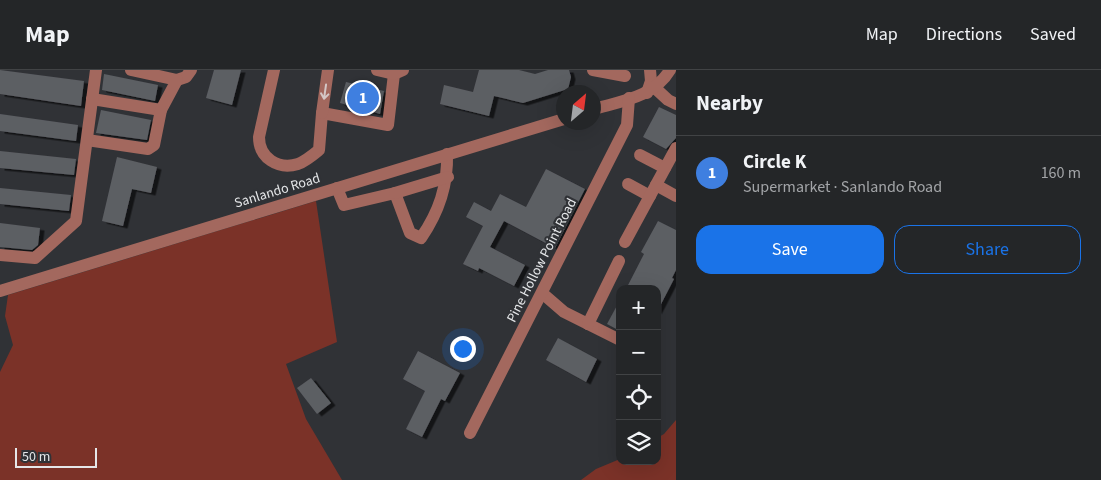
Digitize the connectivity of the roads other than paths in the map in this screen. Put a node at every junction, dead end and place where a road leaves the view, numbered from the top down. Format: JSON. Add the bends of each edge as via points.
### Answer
{"nodes":[{"id":1,"x":96,"y":70,"type":"edge"},
{"id":2,"x":131,"y":70,"type":"edge"},
{"id":3,"x":191,"y":70,"type":"edge"},
{"id":4,"x":274,"y":70,"type":"edge"},
{"id":5,"x":328,"y":70,"type":"edge"},
{"id":6,"x":377,"y":70,"type":"edge"},
{"id":7,"x":593,"y":70,"type":"edge"},
{"id":8,"x":650,"y":70,"type":"edge"},
{"id":9,"x":670,"y":70,"type":"edge"},
{"id":10,"x":399,"y":72,"type":"edge"},
{"id":11,"x":625,"y":76,"type":"dead end"},
{"id":12,"x":177,"y":80,"type":"junction"},
{"id":13,"x":651,"y":90,"type":"junction"},
{"id":14,"x":92,"y":98,"type":"junction"},
{"id":15,"x":629,"y":98,"type":"junction"},
{"id":16,"x":676,"y":104,"type":"edge"},
{"id":17,"x":601,"y":107,"type":"edge"},
{"id":18,"x":161,"y":110,"type":"junction"},
{"id":19,"x":322,"y":113,"type":"junction"},
{"id":20,"x":556,"y":121,"type":"edge"},
{"id":21,"x":87,"y":140,"type":"junction"},
{"id":22,"x":676,"y":148,"type":"edge"},
{"id":23,"x":447,"y":154,"type":"junction"},
{"id":24,"x":640,"y":155,"type":"dead end"},
{"id":25,"x":665,"y":168,"type":"junction"},
{"id":26,"x":448,"y":177,"type":"junction"},
{"id":27,"x":628,"y":184,"type":"dead end"},
{"id":28,"x":337,"y":188,"type":"junction"},
{"id":29,"x":653,"y":190,"type":"junction"},
{"id":30,"x":395,"y":193,"type":"junction"},
{"id":31,"x":676,"y":196,"type":"edge"},
{"id":32,"x":625,"y":242,"type":"dead end"},
{"id":33,"x":0,"y":255,"type":"edge"},
{"id":34,"x":619,"y":261,"type":"dead end"},
{"id":35,"x":0,"y":291,"type":"edge"},
{"id":36,"x":542,"y":293,"type":"junction"},
{"id":37,"x":588,"y":324,"type":"junction"},
{"id":38,"x":616,"y":338,"type":"edge"},
{"id":39,"x":470,"y":433,"type":"dead end"}],
"edges":[{"from":1,"to":14,"type":"street"},
{"from":2,"to":12,"type":"street"},
{"from":3,"to":12,"type":"street","via":[[186,77]]},
{"from":4,"to":19,"type":"street","via":[[259,137],[262,153],[273,163],[299,164],[319,150]]},
{"from":5,"to":19,"type":"street","one_way":true},
{"from":6,"to":10,"type":"street"},
{"from":7,"to":11,"type":"street"},
{"from":8,"to":13,"type":"street"},
{"from":9,"to":13,"type":"street"},
{"from":10,"to":19,"type":"street","via":[[388,125]]},
{"from":12,"to":18,"type":"street"},
{"from":13,"to":15,"type":"street"},
{"from":13,"to":16,"type":"street"},
{"from":14,"to":18,"type":"street"},
{"from":14,"to":21,"type":"street"},
{"from":15,"to":17,"type":"street"},
{"from":15,"to":36,"type":"street","name":"Pine Hollow Point Road","via":[[627,125]]},
{"from":18,"to":21,"type":"street","via":[[154,145],[148,149]]},
{"from":20,"to":23,"type":"street","name":"Sanlando Road"},
{"from":21,"to":33,"type":"street","via":[[76,221],[35,258]]},
{"from":22,"to":25,"type":"street"},
{"from":23,"to":26,"type":"street"},
{"from":23,"to":28,"type":"street","name":"Sanlando Road"},
{"from":24,"to":25,"type":"street"},
{"from":25,"to":29,"type":"street"},
{"from":26,"to":30,"type":"street"},
{"from":26,"to":30,"type":"street","via":[[435,216],[421,238],[410,232]]},
{"from":27,"to":29,"type":"street"},
{"from":28,"to":30,"type":"street","via":[[344,205]]},
{"from":28,"to":35,"type":"street","name":"Sanlando Road"},
{"from":29,"to":31,"type":"street"},
{"from":29,"to":32,"type":"street"},
{"from":34,"to":37,"type":"street"},
{"from":36,"to":37,"type":"street","via":[[564,312]]},
{"from":36,"to":39,"type":"street","name":"Pine Hollow Point Road"},
{"from":37,"to":38,"type":"street"}]}
